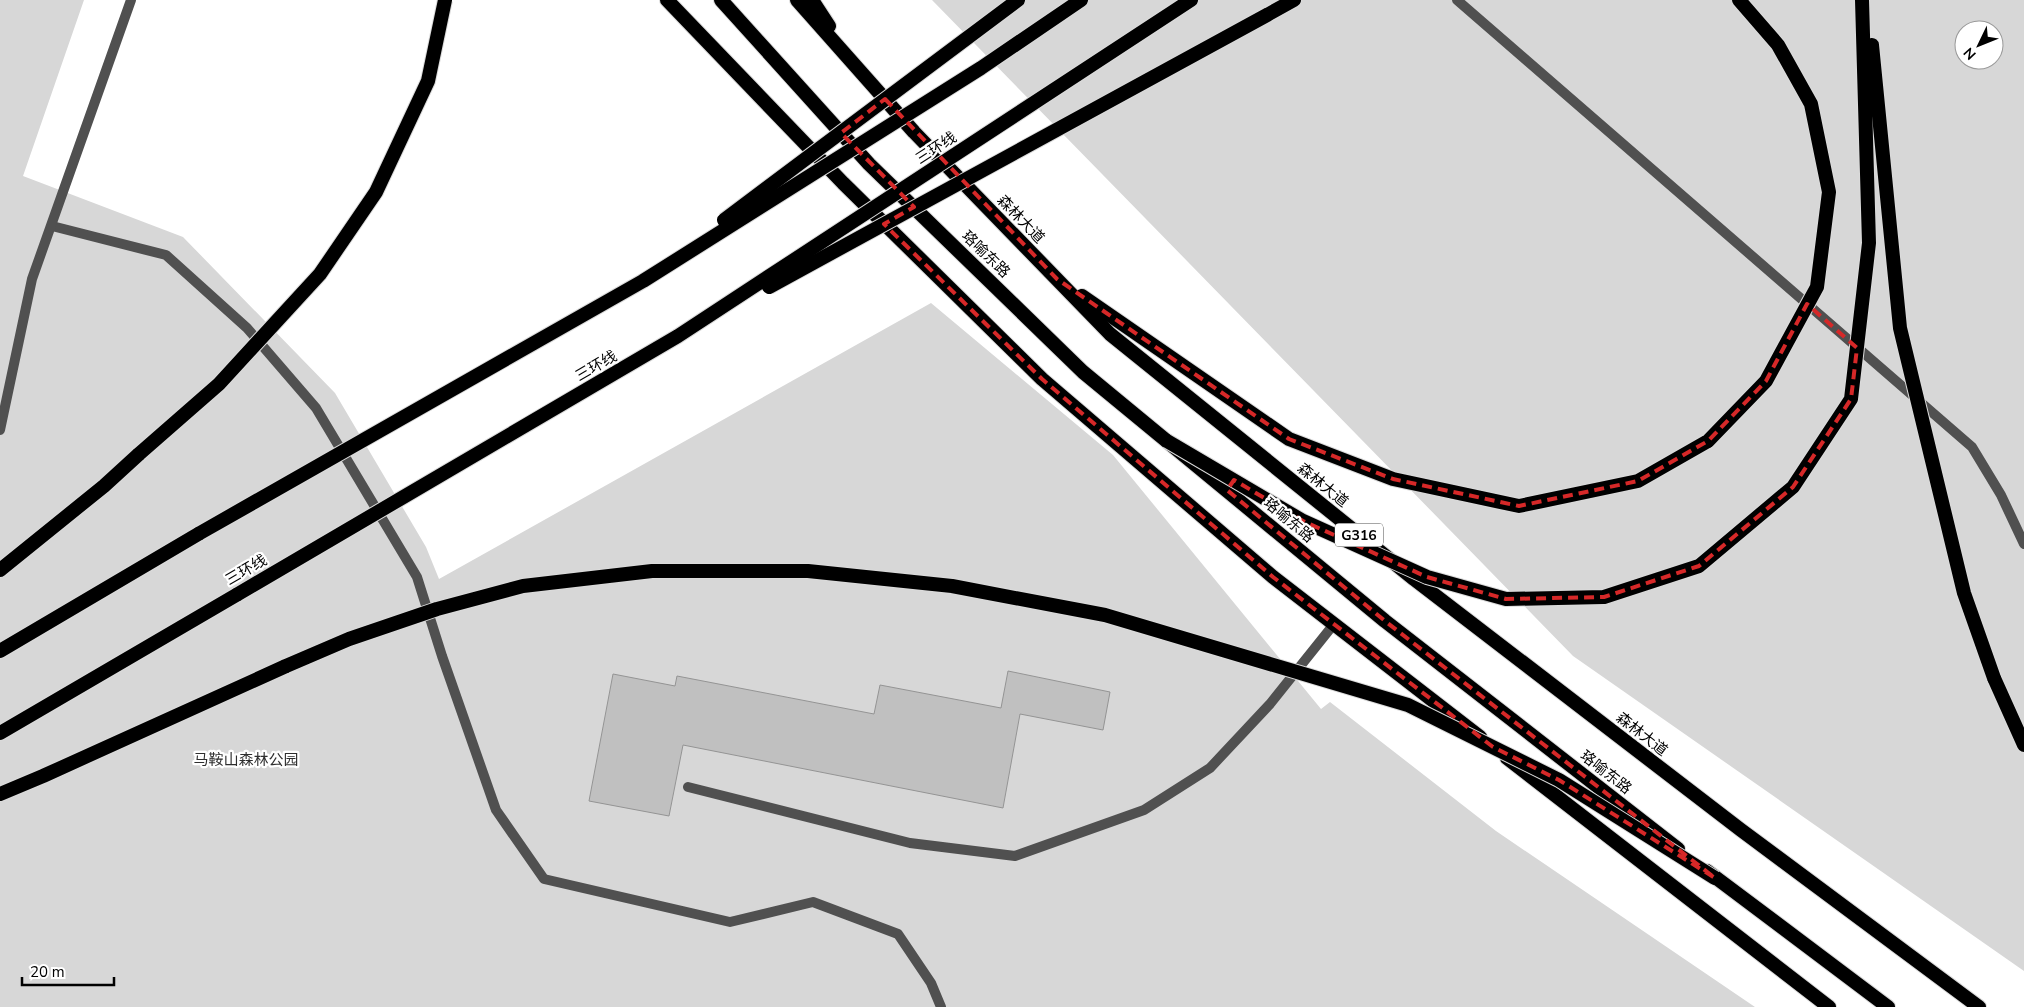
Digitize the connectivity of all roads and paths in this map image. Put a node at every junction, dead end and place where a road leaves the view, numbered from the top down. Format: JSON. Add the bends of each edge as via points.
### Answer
{"nodes":[{"id":1,"x":131,"y":0,"type":"edge"},
{"id":2,"x":445,"y":0,"type":"edge"},
{"id":3,"x":667,"y":0,"type":"edge"},
{"id":4,"x":797,"y":0,"type":"edge"},
{"id":5,"x":812,"y":0,"type":"edge"},
{"id":6,"x":1018,"y":0,"type":"edge"},
{"id":7,"x":1080,"y":0,"type":"edge"},
{"id":8,"x":1191,"y":0,"type":"edge"},
{"id":9,"x":1294,"y":0,"type":"edge"},
{"id":10,"x":1458,"y":0,"type":"edge"},
{"id":11,"x":1739,"y":0,"type":"edge"},
{"id":12,"x":1862,"y":0,"type":"edge"},
{"id":13,"x":1867,"y":0,"type":"edge"},
{"id":14,"x":723,"y":1,"type":"edge"},
{"id":15,"x":854,"y":64,"type":"junction"},
{"id":16,"x":52,"y":226,"type":"junction"},
{"id":17,"x":1057,"y":279,"type":"junction"},
{"id":18,"x":643,"y":281,"type":"junction"},
{"id":19,"x":678,"y":336,"type":"junction"},
{"id":20,"x":0,"y":430,"type":"edge"},
{"id":21,"x":1167,"y":441,"type":"junction"},
{"id":22,"x":2024,"y":544,"type":"edge"},
{"id":23,"x":0,"y":570,"type":"edge"},
{"id":24,"x":1334,"y":624,"type":"junction"},
{"id":25,"x":0,"y":651,"type":"edge"},
{"id":26,"x":0,"y":733,"type":"edge"},
{"id":27,"x":2024,"y":745,"type":"edge"},
{"id":28,"x":688,"y":787,"type":"dead end"},
{"id":29,"x":0,"y":794,"type":"edge"},
{"id":30,"x":1715,"y":878,"type":"junction"},
{"id":31,"x":941,"y":1007,"type":"edge"},
{"id":32,"x":1830,"y":1007,"type":"edge"},
{"id":33,"x":1888,"y":1007,"type":"edge"},
{"id":34,"x":1979,"y":1007,"type":"edge"}],
"edges":[{"from":1,"to":16,"type":"street"},
{"from":2,"to":23,"type":"highway","bridge":true,"via":[[428,81],[376,192],[313,282],[219,384],[104,486]]},
{"from":3,"to":24,"type":"highway","via":[[843,183],[1042,379],[1273,578]]},
{"from":4,"to":15,"type":"highway","name":"森林大道","number":"G316"},
{"from":5,"to":15,"type":"highway"},
{"from":6,"to":18,"type":"highway","bridge":true},
{"from":7,"to":18,"type":"highway","bridge":true,"via":[[981,68]]},
{"from":8,"to":19,"type":"highway","name":"三环线","bridge":true},
{"from":9,"to":19,"type":"highway","bridge":true},
{"from":10,"to":22,"type":"street","via":[[1972,448],[2001,495]]},
{"from":11,"to":17,"type":"highway","bridge":true,"via":[[1778,44],[1811,104],[1829,192],[1817,287],[1766,381],[1708,441],[1638,481],[1518,506],[1393,479],[1289,439]]},
{"from":12,"to":21,"type":"highway","bridge":true,"via":[[1869,243],[1851,399],[1793,487],[1699,566],[1604,597],[1506,599],[1427,577],[1303,521]]},
{"from":13,"to":27,"type":"highway","bridge":true,"via":[[1900,328],[1964,593],[1994,678]]},
{"from":14,"to":21,"type":"highway","name":"珞喻东路","bridge":true,"via":[[869,164],[1083,372]]},
{"from":15,"to":17,"type":"highway","name":"森林大道","number":"G316","via":[[914,132]]},
{"from":16,"to":20,"type":"street","via":[[32,279]]},
{"from":16,"to":31,"type":"street","via":[[166,255],[247,328],[316,408],[417,577],[496,810],[544,879],[730,922],[814,902],[898,934],[931,983]]},
{"from":17,"to":34,"type":"highway","name":"森林大道","number":"G316","via":[[1110,334],[1414,579],[1741,830]]},
{"from":18,"to":25,"type":"highway","bridge":true,"via":[[200,533]]},
{"from":19,"to":26,"type":"highway","name":"三环线","bridge":true},
{"from":21,"to":30,"type":"highway","name":"珞喻东路","bridge":true,"via":[[1385,621]]},
{"from":24,"to":28,"type":"street","via":[[1270,704],[1210,768],[1144,810],[1015,856],[910,843]]},
{"from":24,"to":32,"type":"highway"},
{"from":29,"to":30,"type":"highway","bridge":true,"via":[[349,639],[438,609],[533,585],[652,571],[808,571],[952,586],[1105,615],[1408,705],[1559,780]]},
{"from":30,"to":33,"type":"highway","name":"珞喻东路"}]}
